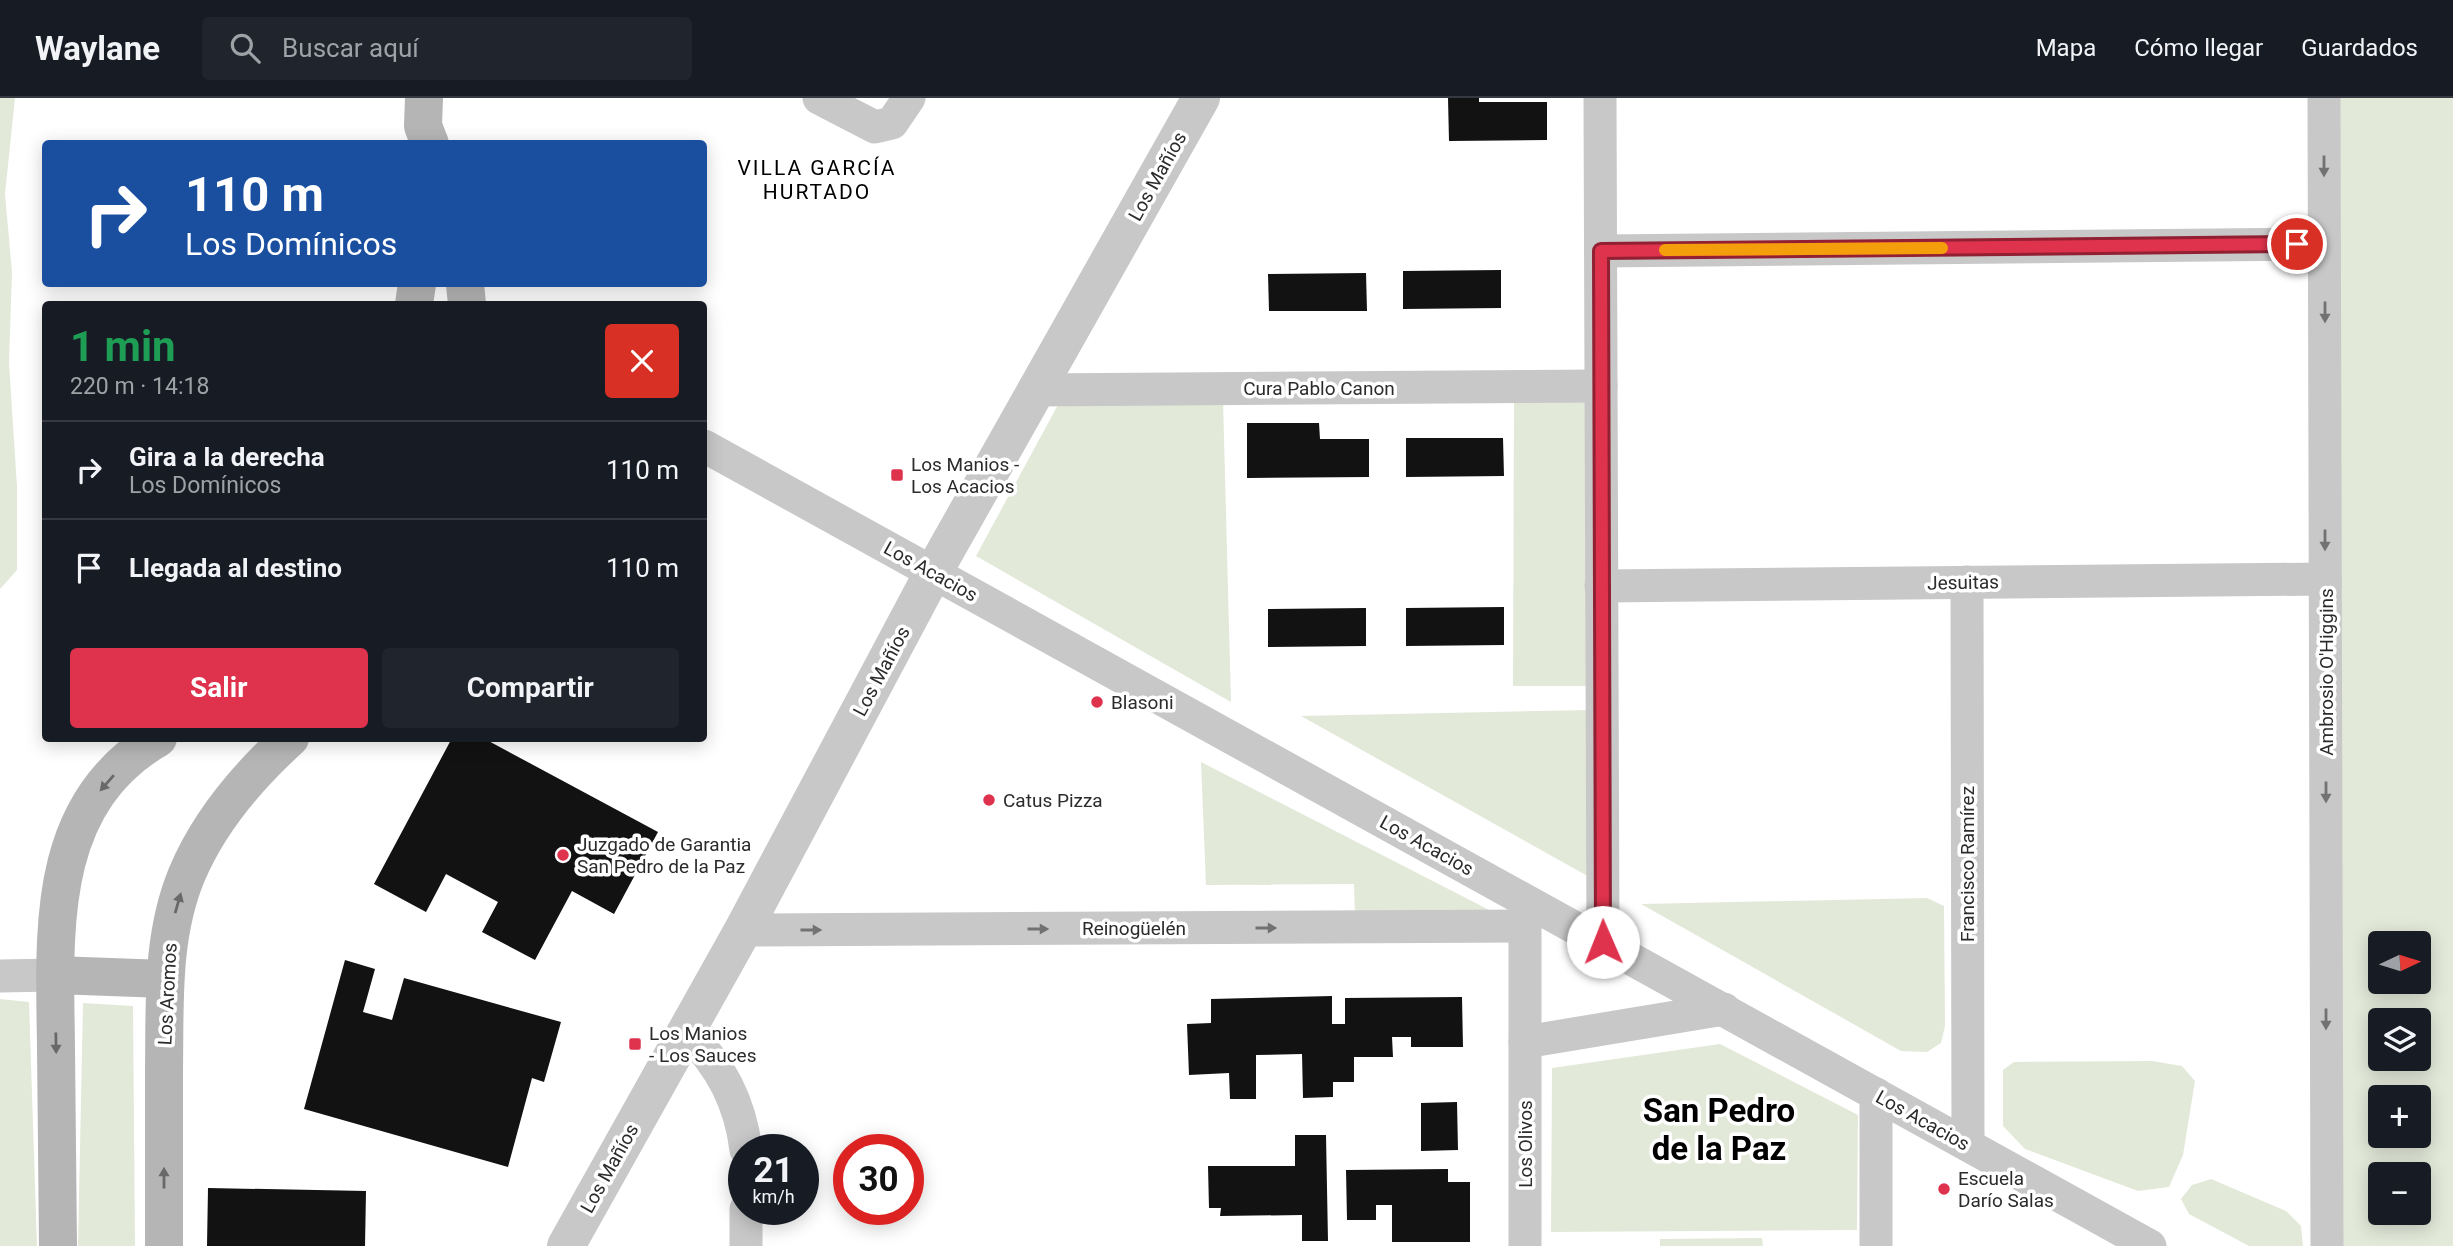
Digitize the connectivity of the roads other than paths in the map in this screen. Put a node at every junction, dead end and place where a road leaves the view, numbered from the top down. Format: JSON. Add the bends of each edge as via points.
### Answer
{"nodes":[{"id":1,"x":819,"y":98,"type":"edge"},
{"id":2,"x":909,"y":98,"type":"edge"},
{"id":3,"x":1201,"y":98,"type":"edge"},
{"id":4,"x":1600,"y":98,"type":"edge"},
{"id":5,"x":2324,"y":98,"type":"edge"},
{"id":6,"x":2325,"y":244,"type":"junction"},
{"id":7,"x":1601,"y":251,"type":"junction"},
{"id":8,"x":471,"y":287,"type":"edge"},
{"id":9,"x":483,"y":301,"type":"edge"},
{"id":10,"x":1601,"y":386,"type":"junction"},
{"id":11,"x":1036,"y":390,"type":"junction"},
{"id":12,"x":707,"y":448,"type":"edge"},
{"id":13,"x":933,"y":573,"type":"junction"},
{"id":14,"x":2325,"y":579,"type":"junction"},
{"id":15,"x":1967,"y":582,"type":"junction"},
{"id":16,"x":1601,"y":586,"type":"junction"},
{"id":17,"x":153,"y":742,"type":"edge"},
{"id":18,"x":286,"y":742,"type":"edge"},
{"id":19,"x":1525,"y":913,"type":"junction"},
{"id":20,"x":743,"y":930,"type":"junction"},
{"id":21,"x":1603,"y":942,"type":"junction"},
{"id":22,"x":55,"y":975,"type":"junction"},
{"id":23,"x":0,"y":976,"type":"edge"},
{"id":24,"x":164,"y":979,"type":"junction"},
{"id":25,"x":1724,"y":1009,"type":"junction"},
{"id":26,"x":687,"y":1031,"type":"junction"},
{"id":27,"x":1525,"y":1042,"type":"junction"},
{"id":28,"x":1876,"y":1094,"type":"junction"},
{"id":29,"x":744,"y":1134,"type":"edge"},
{"id":30,"x":1968,"y":1145,"type":"junction"},
{"id":31,"x":746,"y":1225,"type":"edge"},
{"id":32,"x":58,"y":1246,"type":"edge"},
{"id":33,"x":164,"y":1246,"type":"edge"},
{"id":34,"x":566,"y":1246,"type":"edge"},
{"id":35,"x":746,"y":1246,"type":"edge"},
{"id":36,"x":1525,"y":1246,"type":"edge"},
{"id":37,"x":1876,"y":1246,"type":"edge"},
{"id":38,"x":2150,"y":1246,"type":"edge"},
{"id":39,"x":2327,"y":1246,"type":"edge"}],
"edges":[{"from":1,"to":2,"type":"street","via":[[875,127],[892,123]]},
{"from":3,"to":11,"type":"street","name":"Los Mañíos"},
{"from":4,"to":7,"type":"street"},
{"from":5,"to":6,"type":"street","name":"Ambrosio O'Higgins","one_way":true},
{"from":6,"to":7,"type":"street"},
{"from":6,"to":14,"type":"street","name":"Ambrosio O'Higgins","one_way":true},
{"from":7,"to":10,"type":"street"},
{"from":8,"to":9,"type":"street"},
{"from":10,"to":11,"type":"street","name":"Cura Pablo Canon"},
{"from":10,"to":16,"type":"street"},
{"from":11,"to":13,"type":"street","name":"Los Mañíos"},
{"from":12,"to":13,"type":"street","name":"Los Acacios"},
{"from":13,"to":19,"type":"street","name":"Los Acacios"},
{"from":13,"to":20,"type":"street","name":"Los Mañíos"},
{"from":14,"to":15,"type":"street","name":"Jesuitas"},
{"from":14,"to":39,"type":"street","name":"Ambrosio O'Higgins","one_way":true},
{"from":15,"to":16,"type":"street","name":"Jesuitas"},
{"from":15,"to":30,"type":"street","name":"Francisco Ramírez"},
{"from":16,"to":21,"type":"street"},
{"from":17,"to":22,"type":"main road","one_way":true,"via":[[122,765],[78,827],[59,896]]},
{"from":24,"to":18,"type":"main road","name":"Los Aromos","one_way":true,"via":[[178,903],[200,848],[242,787]]},
{"from":20,"to":19,"type":"street","name":"Reinogüelén","one_way":true},
{"from":19,"to":21,"type":"street","name":"Los Acacios"},
{"from":19,"to":27,"type":"street","name":"Los Olivos"},
{"from":20,"to":26,"type":"street","name":"Los Mañíos"},
{"from":21,"to":25,"type":"street","name":"Los Acacios"},
{"from":22,"to":23,"type":"street"},
{"from":22,"to":24,"type":"main road"},
{"from":22,"to":32,"type":"main road","one_way":true},
{"from":33,"to":24,"type":"main road","name":"Los Aromos","one_way":true},
{"from":25,"to":27,"type":"street"},
{"from":25,"to":28,"type":"street","name":"Los Acacios"},
{"from":26,"to":29,"type":"street","via":[[725,1077]]},
{"from":26,"to":34,"type":"street","name":"Los Mañíos"},
{"from":27,"to":36,"type":"street","name":"Los Olivos"},
{"from":28,"to":30,"type":"street","name":"Los Acacios"},
{"from":28,"to":37,"type":"street"},
{"from":30,"to":38,"type":"street","name":"Los Acacios"},
{"from":31,"to":35,"type":"street"}]}
